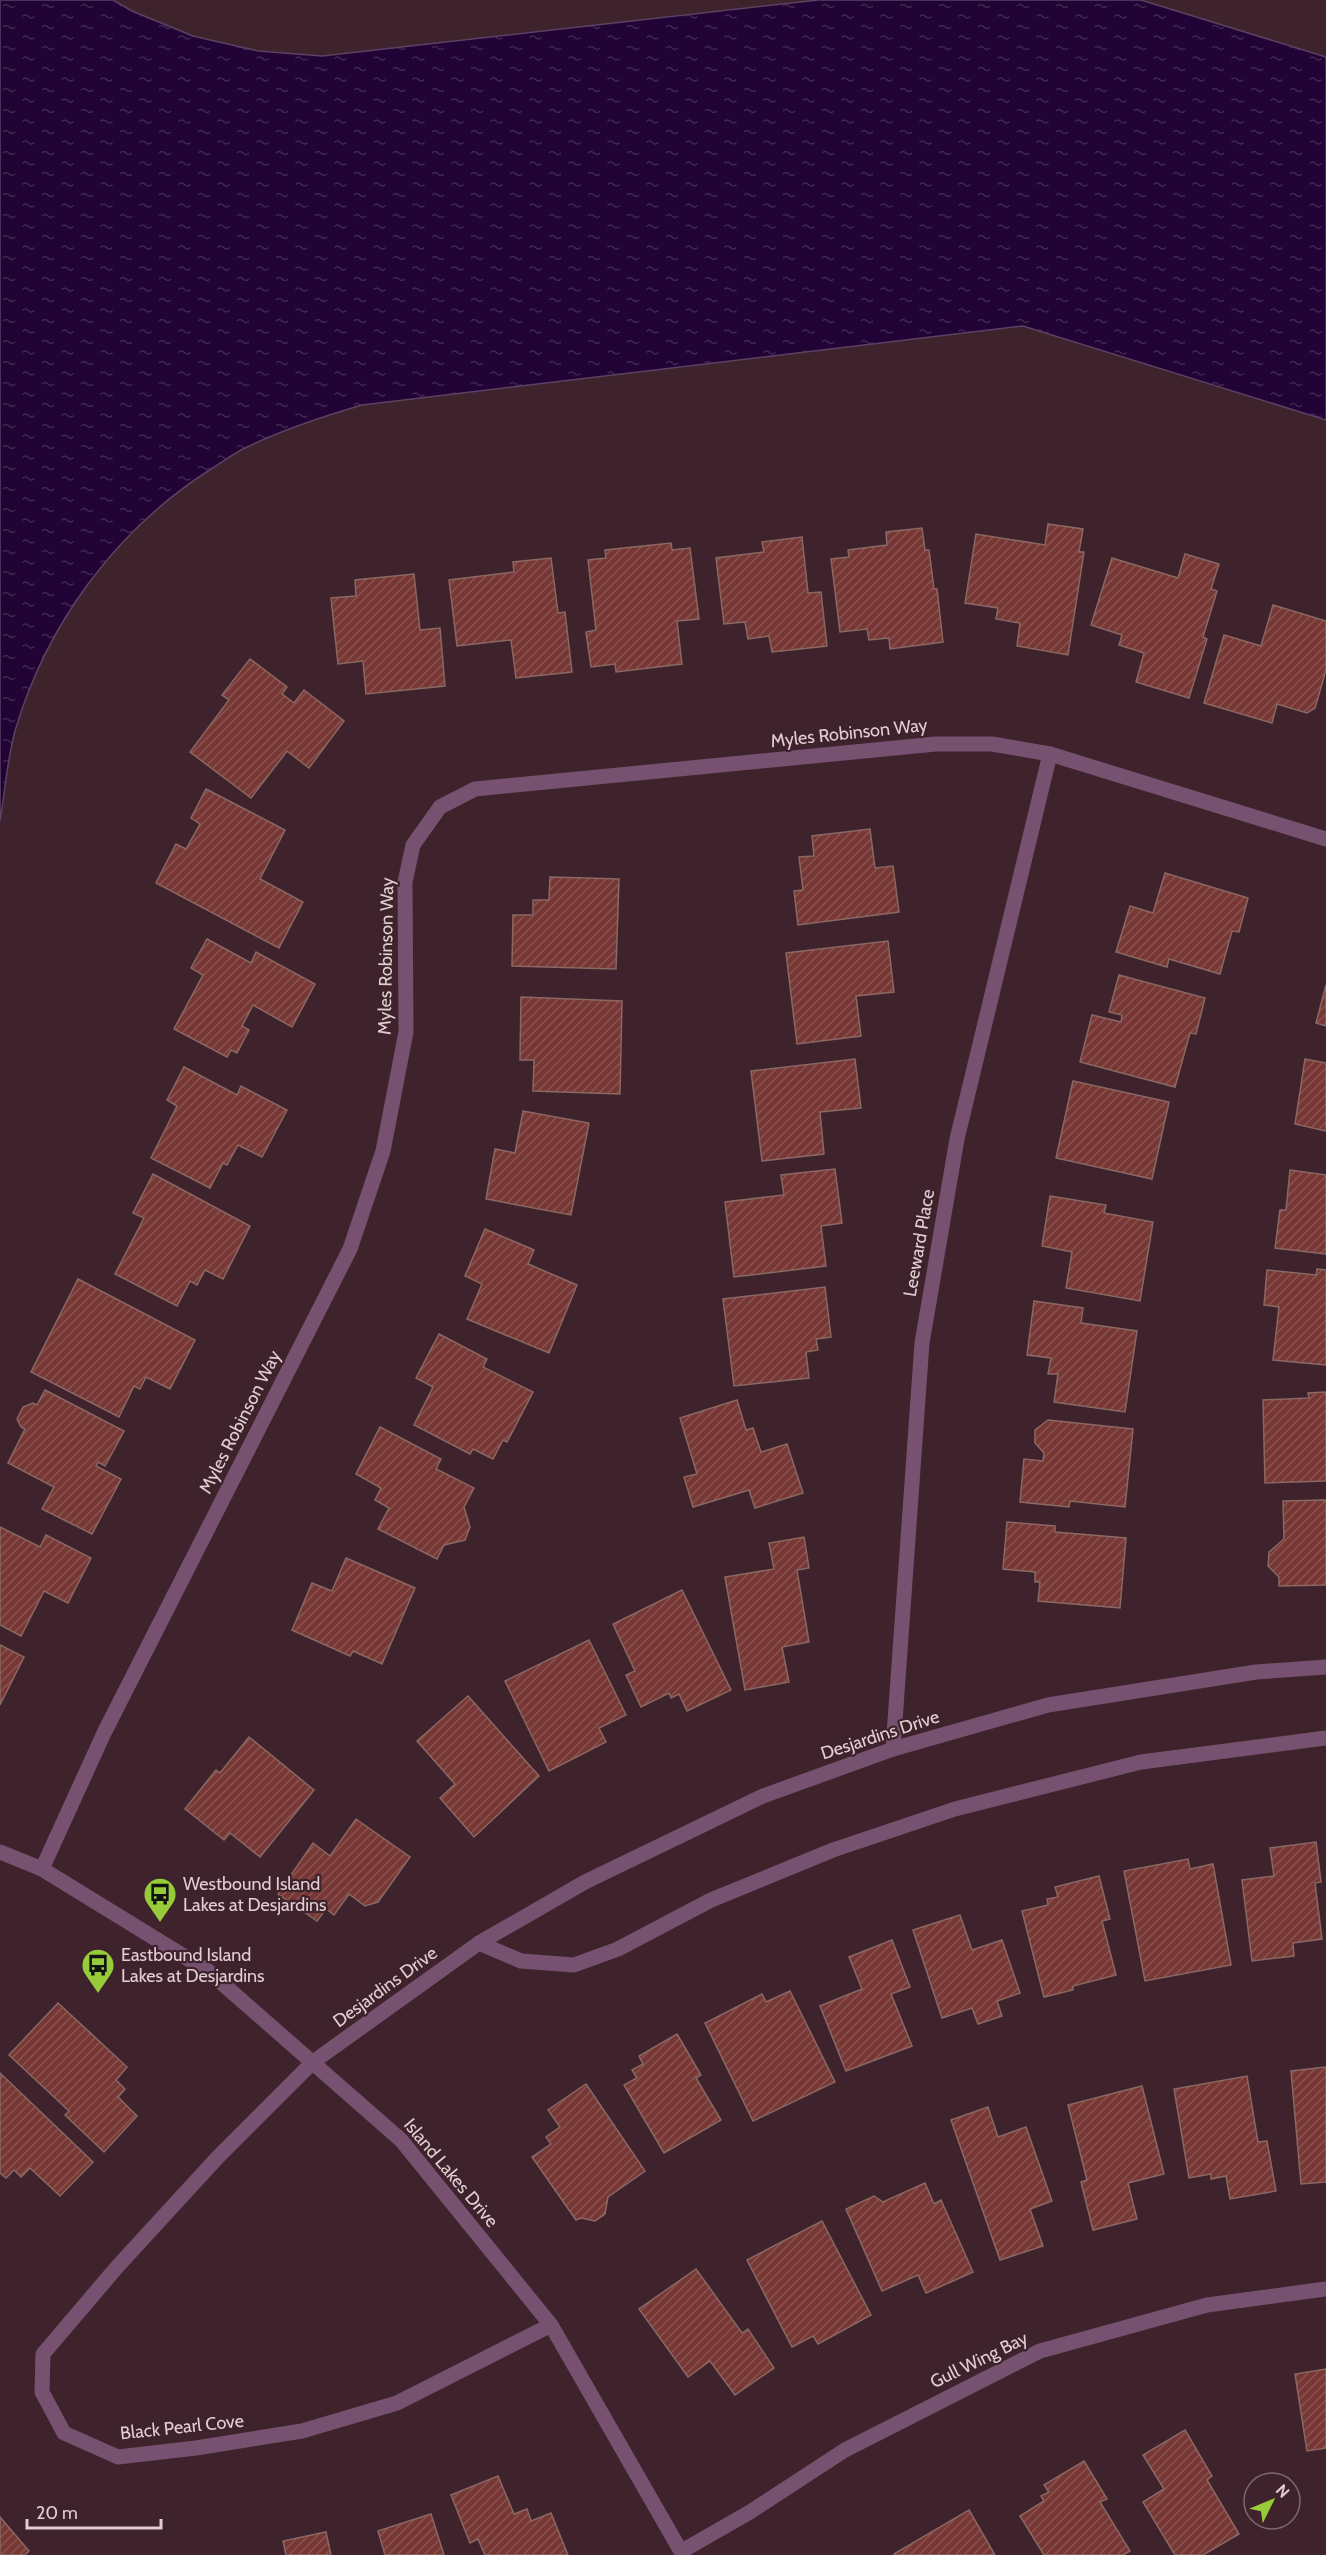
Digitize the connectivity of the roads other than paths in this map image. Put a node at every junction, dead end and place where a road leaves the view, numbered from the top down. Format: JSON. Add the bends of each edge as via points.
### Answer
{"nodes":[{"id":1,"x":1050,"y":754,"type":"junction"},
{"id":2,"x":1326,"y":839,"type":"edge"},
{"id":3,"x":1326,"y":1667,"type":"edge"},
{"id":4,"x":1326,"y":1738,"type":"edge"},
{"id":5,"x":893,"y":1749,"type":"junction"},
{"id":6,"x":0,"y":1852,"type":"edge"},
{"id":7,"x":42,"y":1869,"type":"junction"},
{"id":8,"x":479,"y":1943,"type":"junction"},
{"id":9,"x":313,"y":2062,"type":"junction"},
{"id":10,"x":1326,"y":2289,"type":"edge"},
{"id":11,"x":551,"y":2325,"type":"junction"},
{"id":12,"x":682,"y":2553,"type":"edge"}],
"edges":[{"from":1,"to":2,"type":"street","name":"Myles Robinson Way"},
{"from":1,"to":5,"type":"street","name":"Leeward Place","via":[[957,1139],[922,1343]]},
{"from":1,"to":7,"type":"street","name":"Myles Robinson Way","via":[[992,744],[936,744],[475,789],[440,807],[412,845],[407,873],[406,1032],[382,1151],[350,1249],[104,1733]]},
{"from":3,"to":5,"type":"street","name":"Desjardins Drive","via":[[1256,1672],[1048,1705]]},
{"from":4,"to":8,"type":"street","via":[[1141,1762],[955,1809],[833,1850],[731,1891],[618,1949],[574,1965],[521,1961]]},
{"from":5,"to":8,"type":"street","name":"Desjardins Drive","via":[[763,1796],[585,1882]]},
{"from":6,"to":7,"type":"street","name":"Island Lakes Drive"},
{"from":7,"to":9,"type":"street","name":"Island Lakes Drive","via":[[208,1971]]},
{"from":8,"to":9,"type":"street","name":"Desjardins Drive"},
{"from":9,"to":11,"type":"street","name":"Island Lakes Drive","via":[[400,2140]]},
{"from":9,"to":11,"type":"street","name":"Black Pearl Cove","via":[[209,2166],[43,2354],[42,2392],[64,2433],[118,2457],[302,2431],[397,2403]]},
{"from":10,"to":12,"type":"street","name":"Gull Wing Bay","via":[[1207,2305],[1040,2351],[845,2450]]},
{"from":11,"to":12,"type":"street","name":"Island Lakes Drive"}]}
